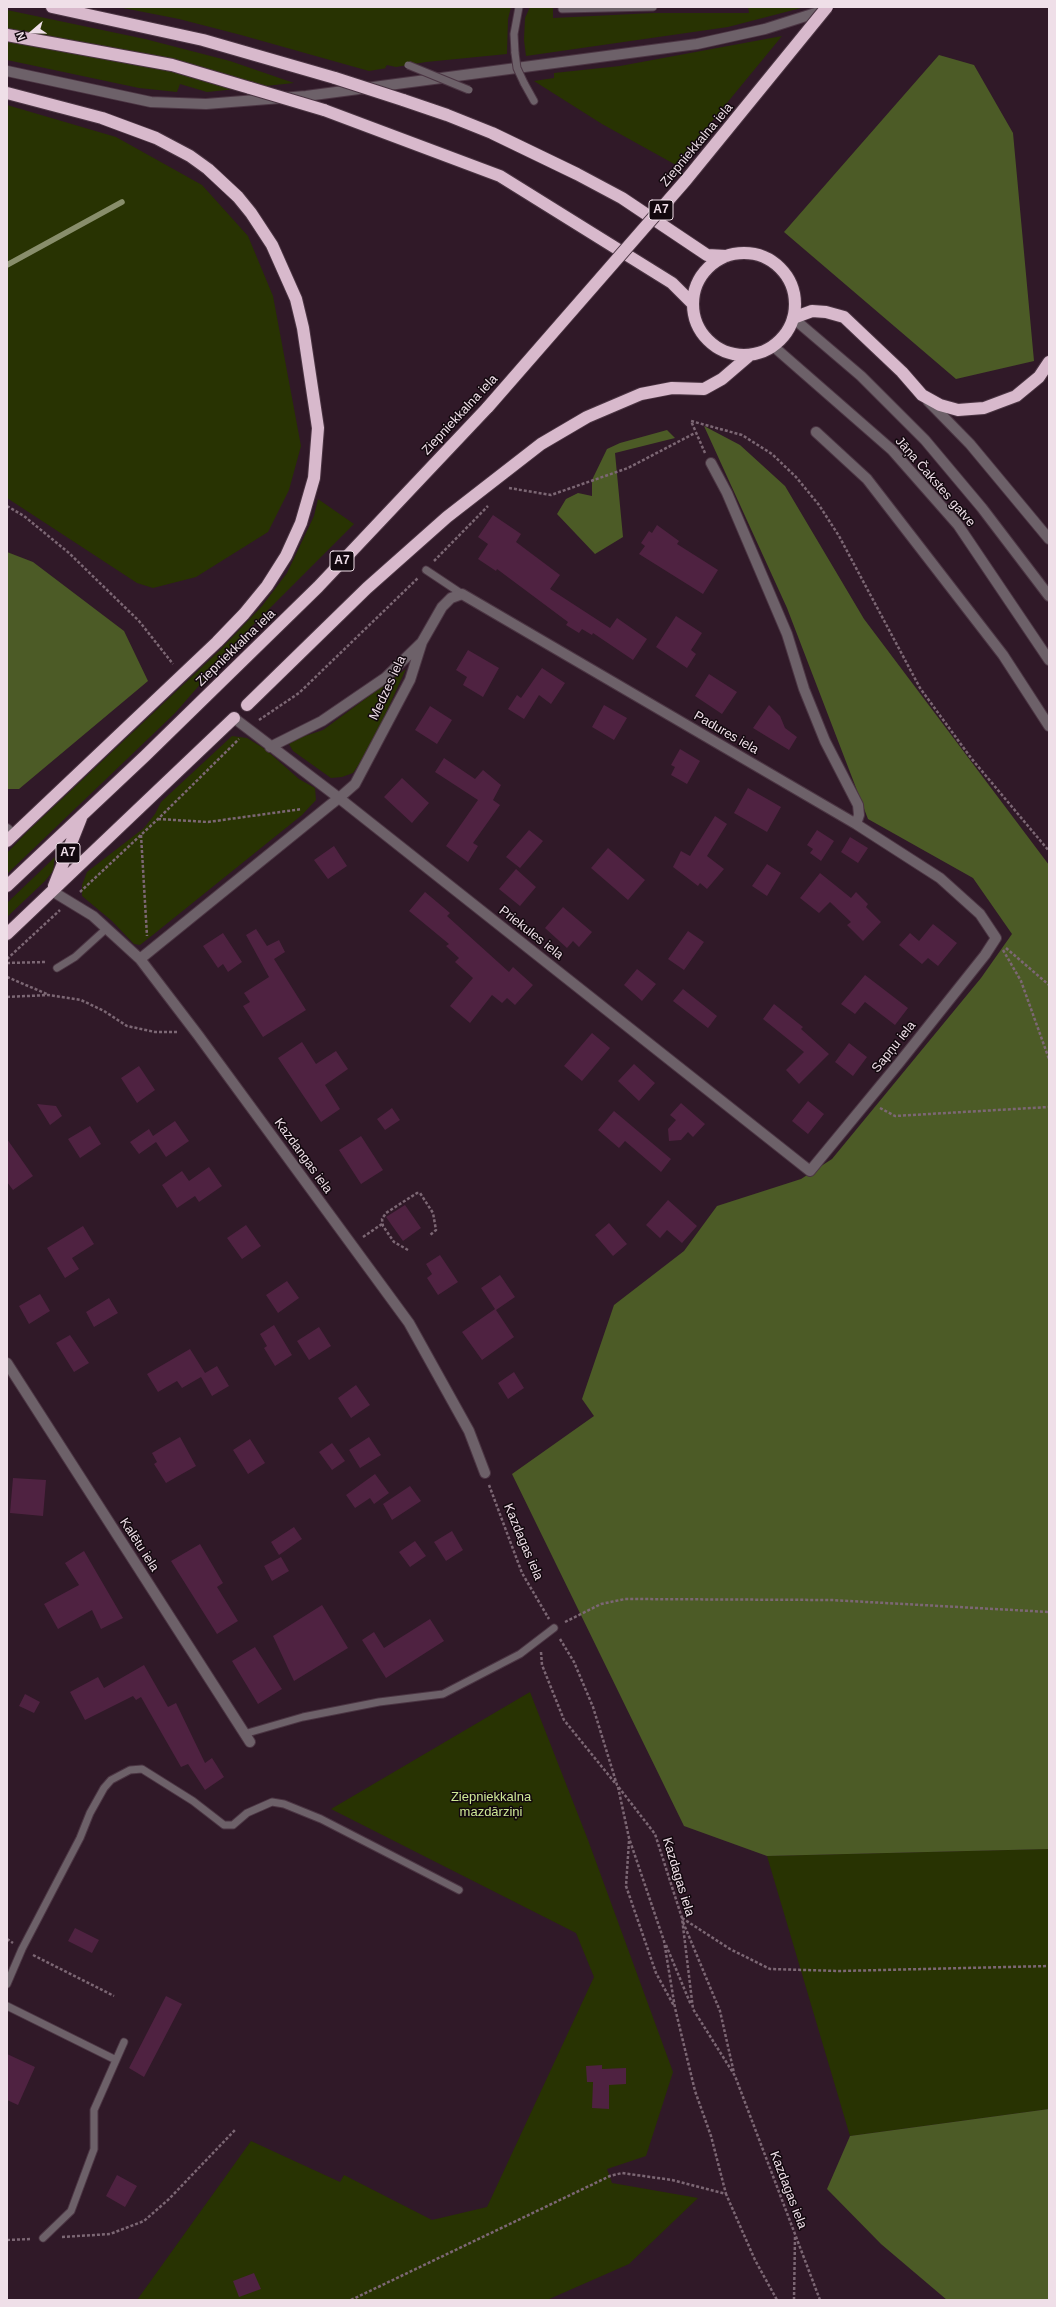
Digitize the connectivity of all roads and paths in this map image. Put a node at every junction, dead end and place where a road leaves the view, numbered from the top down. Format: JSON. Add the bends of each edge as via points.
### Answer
{"nodes":[{"id":1,"x":52,"y":7,"type":"edge"},
{"id":2,"x":519,"y":7,"type":"edge"},
{"id":3,"x":653,"y":7,"type":"edge"},
{"id":4,"x":827,"y":7,"type":"edge"},
{"id":5,"x":833,"y":7,"type":"edge"},
{"id":6,"x":562,"y":9,"type":"dead end"},
{"id":7,"x":7,"y":35,"type":"edge"},
{"id":8,"x":408,"y":65,"type":"dead end"},
{"id":9,"x":7,"y":71,"type":"edge"},
{"id":10,"x":469,"y":90,"type":"dead end"},
{"id":11,"x":7,"y":92,"type":"edge"},
{"id":12,"x":534,"y":101,"type":"dead end"},
{"id":13,"x":726,"y":256,"type":"junction"},
{"id":14,"x":693,"y":304,"type":"junction"},
{"id":15,"x":793,"y":318,"type":"junction"},
{"id":16,"x":772,"y":346,"type":"junction"},
{"id":17,"x":750,"y":355,"type":"junction"},
{"id":18,"x":1049,"y":362,"type":"edge"},
{"id":19,"x":922,"y":395,"type":"junction"},
{"id":20,"x":816,"y":432,"type":"dead end"},
{"id":21,"x":695,"y":433,"type":"junction"},
{"id":22,"x":711,"y":463,"type":"joint"},
{"id":23,"x":506,"y":487,"type":"dead end"},
{"id":24,"x":7,"y":506,"type":"edge"},
{"id":25,"x":472,"y":522,"type":"dead end"},
{"id":26,"x":1049,"y":539,"type":"edge"},
{"id":27,"x":426,"y":570,"type":"junction"},
{"id":28,"x":462,"y":594,"type":"junction"},
{"id":29,"x":1049,"y":596,"type":"edge"},
{"id":30,"x":422,"y":642,"type":"junction"},
{"id":31,"x":1049,"y":660,"type":"edge"},
{"id":32,"x":182,"y":675,"type":"junction"},
{"id":33,"x":247,"y":705,"type":"dead end"},
{"id":34,"x":234,"y":718,"type":"joint"},
{"id":35,"x":1049,"y":726,"type":"edge"},
{"id":36,"x":248,"y":730,"type":"junction"},
{"id":37,"x":270,"y":746,"type":"junction"},
{"id":38,"x":340,"y":798,"type":"junction"},
{"id":39,"x":330,"y":805,"type":"junction"},
{"id":40,"x":83,"y":814,"type":"junction"},
{"id":41,"x":158,"y":819,"type":"junction"},
{"id":42,"x":856,"y":824,"type":"junction"},
{"id":43,"x":9,"y":835,"type":"edge"},
{"id":44,"x":141,"y":835,"type":"junction"},
{"id":45,"x":1049,"y":851,"type":"edge"},
{"id":46,"x":7,"y":886,"type":"edge"},
{"id":47,"x":52,"y":891,"type":"junction"},
{"id":48,"x":69,"y":902,"type":"junction"},
{"id":49,"x":106,"y":928,"type":"junction"},
{"id":50,"x":7,"y":934,"type":"edge"},
{"id":51,"x":996,"y":938,"type":"junction"},
{"id":52,"x":148,"y":952,"type":"junction"},
{"id":53,"x":7,"y":959,"type":"edge"},
{"id":54,"x":140,"y":959,"type":"junction"},
{"id":55,"x":7,"y":963,"type":"edge"},
{"id":56,"x":58,"y":968,"type":"joint"},
{"id":57,"x":7,"y":977,"type":"edge"},
{"id":58,"x":1049,"y":985,"type":"edge"},
{"id":59,"x":48,"y":994,"type":"junction"},
{"id":60,"x":7,"y":997,"type":"edge"},
{"id":61,"x":195,"y":1031,"type":"junction"},
{"id":62,"x":1049,"y":1059,"type":"edge"},
{"id":63,"x":867,"y":1101,"type":"junction"},
{"id":64,"x":1049,"y":1107,"type":"edge"},
{"id":65,"x":810,"y":1171,"type":"joint"},
{"id":66,"x":382,"y":1224,"type":"junction"},
{"id":67,"x":429,"y":1236,"type":"dead end"},
{"id":68,"x":352,"y":1244,"type":"junction"},
{"id":69,"x":408,"y":1250,"type":"dead end"},
{"id":70,"x":7,"y":1363,"type":"edge"},
{"id":71,"x":485,"y":1473,"type":"joint"},
{"id":72,"x":1049,"y":1612,"type":"edge"},
{"id":73,"x":554,"y":1628,"type":"junction"},
{"id":74,"x":540,"y":1640,"type":"junction"},
{"id":75,"x":247,"y":1738,"type":"joint"},
{"id":76,"x":617,"y":1785,"type":"junction"},
{"id":77,"x":630,"y":1838,"type":"junction"},
{"id":78,"x":459,"y":1890,"type":"dead end"},
{"id":79,"x":682,"y":1918,"type":"junction"},
{"id":80,"x":664,"y":1942,"type":"junction"},
{"id":81,"x":22,"y":1949,"type":"junction"},
{"id":82,"x":1049,"y":1966,"type":"edge"},
{"id":83,"x":7,"y":1984,"type":"edge"},
{"id":84,"x":114,"y":1996,"type":"dead end"},
{"id":85,"x":7,"y":2006,"type":"edge"},
{"id":86,"x":675,"y":2008,"type":"junction"},
{"id":87,"x":693,"y":2009,"type":"junction"},
{"id":88,"x":124,"y":2042,"type":"dead end"},
{"id":89,"x":116,"y":2060,"type":"junction"},
{"id":90,"x":735,"y":2076,"type":"junction"},
{"id":91,"x":235,"y":2130,"type":"dead end"},
{"id":92,"x":726,"y":2194,"type":"junction"},
{"id":93,"x":795,"y":2234,"type":"junction"},
{"id":94,"x":43,"y":2238,"type":"junction"},
{"id":95,"x":7,"y":2240,"type":"edge"},
{"id":96,"x":351,"y":2300,"type":"edge"},
{"id":97,"x":777,"y":2300,"type":"edge"},
{"id":98,"x":794,"y":2300,"type":"edge"},
{"id":99,"x":820,"y":2300,"type":"edge"}],
"edges":[{"from":1,"to":13,"type":"highway","bridge":true,"via":[[203,40],[335,78],[447,115],[492,133],[622,198],[707,255]]},
{"from":2,"to":12,"type":"lane","bridge":true,"via":[[514,34],[517,68]]},
{"from":3,"to":6,"type":"lane"},
{"from":4,"to":40,"type":"highway","name":"Ziepniekkalna iela","number":"A7","bridge":true,"via":[[686,180],[488,407],[318,587]]},
{"from":5,"to":9,"type":"street","via":[[806,18],[697,44],[306,96],[206,104],[151,102]]},
{"from":7,"to":14,"type":"highway","bridge":true,"via":[[172,65],[324,110],[500,176],[672,283]]},
{"from":8,"to":10,"type":"lane","bridge":true},
{"from":11,"to":32,"type":"highway","via":[[138,130],[190,156],[224,183],[251,213],[281,262],[296,299],[317,412],[316,461],[310,493],[293,541],[267,586],[244,614]]},
{"from":13,"to":14,"type":"highway","via":[[706,270],[699,280]]},
{"from":13,"to":15,"type":"highway","via":[[751,254],[774,263],[790,282],[794,300]]},
{"from":14,"to":17,"type":"highway","via":[[698,328],[710,342],[726,352]]},
{"from":15,"to":16,"type":"highway","via":[[788,329]]},
{"from":15,"to":19,"type":"highway","via":[[812,311],[844,317],[902,372]]},
{"from":15,"to":29,"type":"street","name":"Jāņa Čakstes gatve","via":[[861,376],[925,440],[982,508]]},
{"from":16,"to":17,"type":"highway"},
{"from":16,"to":31,"type":"street","name":"Jāņa Čakstes gatve","via":[[892,450],[958,525]]},
{"from":17,"to":33,"type":"highway","via":[[722,379],[704,389],[672,388],[641,394],[587,417],[541,444],[446,517],[367,588]]},
{"from":18,"to":19,"type":"highway","via":[[1039,377],[1016,396],[984,408],[958,410],[940,405]]},
{"from":19,"to":26,"type":"street","via":[[970,444]]},
{"from":20,"to":35,"type":"street","via":[[867,479],[1003,655]]},
{"from":21,"to":22,"type":"path"},
{"from":21,"to":23,"type":"path","via":[[628,468],[551,495]]},
{"from":21,"to":45,"type":"path","via":[[691,421],[742,435],[772,454],[796,477],[819,505],[839,536],[920,688],[971,758]]},
{"from":22,"to":42,"type":"street","via":[[727,493],[786,634],[804,689],[826,741],[858,805],[859,815]]},
{"from":24,"to":32,"type":"path","via":[[24,516],[68,553],[139,621]]},
{"from":25,"to":27,"type":"path"},
{"from":27,"to":28,"type":"lane","name":"Padures iela"},
{"from":27,"to":36,"type":"path","via":[[299,693],[261,718]]},
{"from":28,"to":30,"type":"street","name":"Medzes iela","via":[[451,598],[442,607]]},
{"from":28,"to":42,"type":"street","name":"Padures iela"},
{"from":30,"to":37,"type":"street","via":[[379,682],[322,721]]},
{"from":30,"to":38,"type":"street","name":"Medzes iela","via":[[410,680],[355,784]]},
{"from":32,"to":43,"type":"highway"},
{"from":34,"to":36,"type":"street","name":"Priekules iela"},
{"from":34,"to":47,"type":"highway","name":"Ziepniekkalna iela","number":"A7"},
{"from":36,"to":37,"type":"street","name":"Priekules iela"},
{"from":36,"to":41,"type":"path"},
{"from":37,"to":38,"type":"street","name":"Priekules iela"},
{"from":38,"to":39,"type":"street","name":"Medzes iela"},
{"from":38,"to":65,"type":"street","name":"Priekules iela"},
{"from":39,"to":41,"type":"path","via":[[208,822]]},
{"from":39,"to":52,"type":"street","name":"Medzes iela"},
{"from":40,"to":46,"type":"highway","name":"Ziepniekkalna iela","number":"A7"},
{"from":40,"to":47,"type":"highway","name":"Ziepniekkalna iela","number":"A7"},
{"from":41,"to":44,"type":"path"},
{"from":42,"to":51,"type":"street","name":"Padures iela","via":[[940,878],[980,914]]},
{"from":44,"to":48,"type":"path"},
{"from":44,"to":52,"type":"path"},
{"from":47,"to":48,"type":"street","name":"Kazdangas iela"},
{"from":47,"to":50,"type":"highway","name":"Ziepniekkalna iela","number":"A7"},
{"from":48,"to":49,"type":"street","name":"Kazdangas iela","via":[[94,916]]},
{"from":48,"to":53,"type":"path"},
{"from":49,"to":54,"type":"street","name":"Kazdangas iela"},
{"from":49,"to":56,"type":"lane","via":[[75,957]]},
{"from":51,"to":58,"type":"path","via":[[1013,956]]},
{"from":51,"to":62,"type":"path","via":[[1021,981]]},
{"from":51,"to":63,"type":"street","name":"Sapņu iela"},
{"from":52,"to":54,"type":"street","name":"Medzes iela"},
{"from":54,"to":61,"type":"street","name":"Kazdangas iela"},
{"from":55,"to":56,"type":"path","via":[[47,962]]},
{"from":57,"to":59,"type":"path"},
{"from":59,"to":60,"type":"path"},
{"from":59,"to":61,"type":"path","via":[[81,1000],[127,1026],[155,1032]]},
{"from":61,"to":68,"type":"street","name":"Kazdangas iela"},
{"from":63,"to":64,"type":"path","via":[[895,1116]]},
{"from":63,"to":65,"type":"street","name":"Sapņu iela"},
{"from":66,"to":67,"type":"path","via":[[382,1216],[420,1193],[433,1212],[436,1230]]},
{"from":66,"to":68,"type":"path"},
{"from":66,"to":69,"type":"path","via":[[394,1242]]},
{"from":68,"to":71,"type":"street","name":"Kazdangas iela","via":[[409,1323],[469,1431]]},
{"from":70,"to":75,"type":"street","name":"Kalētu iela"},
{"from":71,"to":73,"type":"path","name":"Kazdagas iela","via":[[522,1573]]},
{"from":72,"to":73,"type":"path","via":[[831,1600],[625,1599],[601,1604]]},
{"from":73,"to":74,"type":"lane"},
{"from":73,"to":76,"type":"path","name":"Kazdagas iela","via":[[574,1662],[593,1707]]},
{"from":74,"to":75,"type":"lane","via":[[520,1654],[443,1694],[379,1702],[303,1717]]},
{"from":74,"to":76,"type":"path","via":[[542,1665],[564,1720]]},
{"from":76,"to":77,"type":"path"},
{"from":76,"to":79,"type":"path","name":"Kazdagas iela","via":[[655,1834]]},
{"from":77,"to":80,"type":"path"},
{"from":77,"to":86,"type":"path","via":[[626,1886],[656,1973]]},
{"from":78,"to":81,"type":"lane","via":[[321,1819],[284,1804],[272,1802],[247,1813],[233,1824],[224,1825],[193,1801],[142,1769],[130,1770],[111,1780],[104,1788]]},
{"from":79,"to":82,"type":"path","via":[[730,1949],[770,1968],[840,1971]]},
{"from":79,"to":87,"type":"path","name":"Kazdagas iela"},
{"from":79,"to":90,"type":"path","via":[[720,2011]]},
{"from":80,"to":86,"type":"path"},
{"from":80,"to":87,"type":"path"},
{"from":81,"to":83,"type":"lane"},
{"from":81,"to":84,"type":"path"},
{"from":85,"to":89,"type":"lane"},
{"from":86,"to":92,"type":"path","via":[[695,2091],[711,2136]]},
{"from":87,"to":90,"type":"path","name":"Kazdagas iela"},
{"from":88,"to":89,"type":"lane"},
{"from":89,"to":94,"type":"lane","via":[[94,2110],[94,2149],[71,2211]]},
{"from":90,"to":93,"type":"path","name":"Kazdagas iela"},
{"from":91,"to":94,"type":"path","via":[[169,2199],[144,2221],[110,2234]]},
{"from":92,"to":96,"type":"path","via":[[672,2180],[622,2173],[610,2176]]},
{"from":92,"to":97,"type":"path","via":[[755,2260]]},
{"from":93,"to":98,"type":"path"},
{"from":93,"to":99,"type":"path","name":"Kazdagas iela"},
{"from":94,"to":95,"type":"path"}]}
